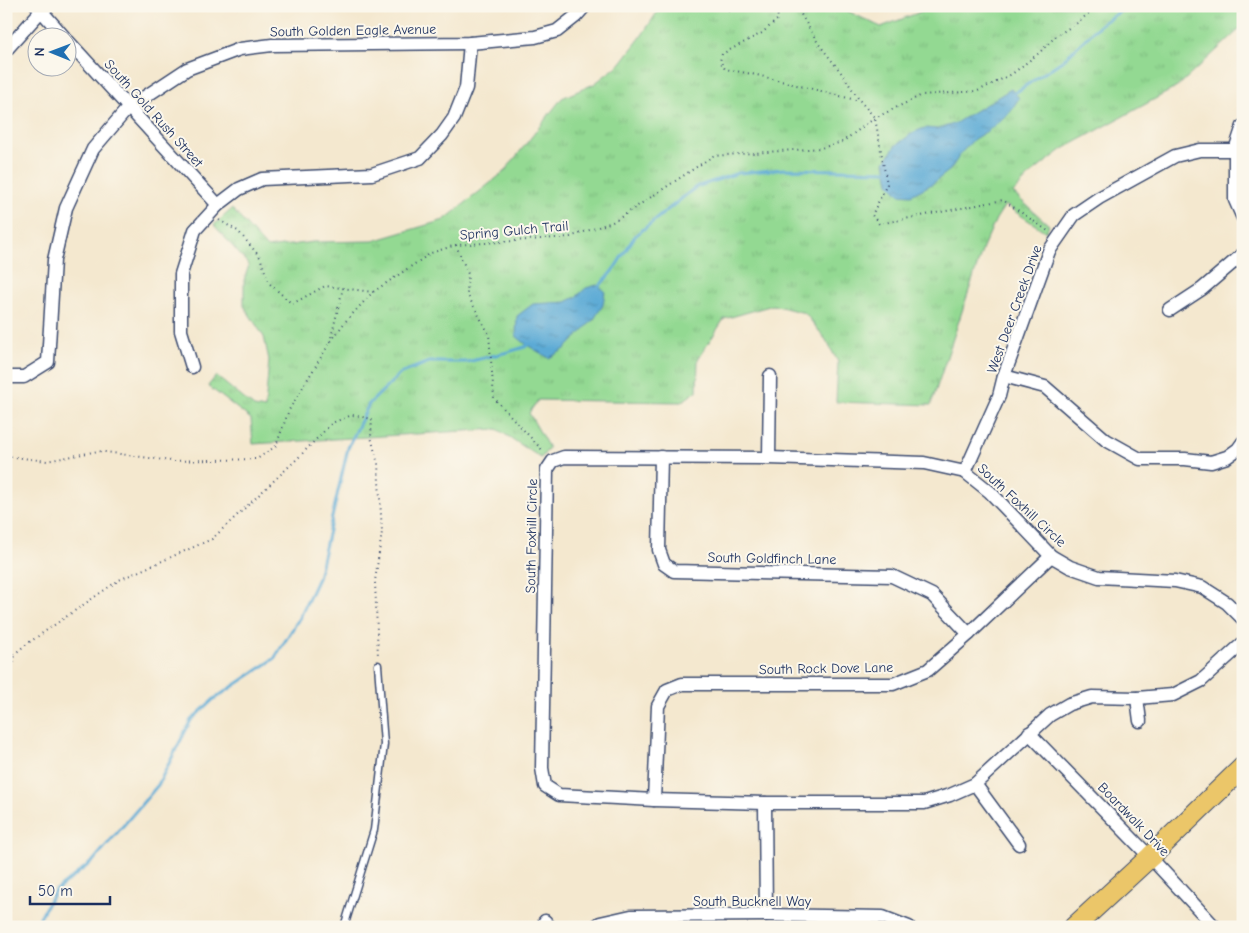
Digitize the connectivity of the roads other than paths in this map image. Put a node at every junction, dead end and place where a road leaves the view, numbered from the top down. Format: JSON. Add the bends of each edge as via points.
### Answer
{"nodes":[{"id":1,"x":585,"y":6,"type":"edge"},
{"id":2,"x":42,"y":8,"type":"edge"},
{"id":3,"x":57,"y":28,"type":"edge"},
{"id":4,"x":470,"y":43,"type":"junction"},
{"id":5,"x":6,"y":50,"type":"edge"},
{"id":6,"x":78,"y":52,"type":"edge"},
{"id":7,"x":128,"y":108,"type":"junction"},
{"id":8,"x":1243,"y":126,"type":"edge"},
{"id":9,"x":1236,"y":150,"type":"junction"},
{"id":10,"x":214,"y":210,"type":"junction"},
{"id":11,"x":1243,"y":218,"type":"edge"},
{"id":12,"x":1243,"y":254,"type":"edge"},
{"id":13,"x":1170,"y":310,"type":"dead end"},
{"id":14,"x":192,"y":367,"type":"dead end"},
{"id":15,"x":770,"y":376,"type":"dead end"},
{"id":16,"x":1004,"y":376,"type":"junction"},
{"id":17,"x":6,"y":377,"type":"edge"},
{"id":18,"x":1243,"y":442,"type":"edge"},
{"id":19,"x":661,"y":457,"type":"junction"},
{"id":20,"x":769,"y":458,"type":"junction"},
{"id":21,"x":965,"y":472,"type":"junction"},
{"id":22,"x":1051,"y":556,"type":"junction"},
{"id":23,"x":1243,"y":619,"type":"edge"},
{"id":24,"x":969,"y":634,"type":"junction"},
{"id":25,"x":1243,"y":643,"type":"edge"},
{"id":26,"x":378,"y":665,"type":"road end"},
{"id":27,"x":1137,"y":698,"type":"junction"},
{"id":28,"x":1140,"y":721,"type":"dead end"},
{"id":29,"x":1029,"y":734,"type":"junction"},
{"id":30,"x":1243,"y":767,"type":"edge"},
{"id":31,"x":975,"y":784,"type":"junction"},
{"id":32,"x":654,"y":800,"type":"junction"},
{"id":33,"x":765,"y":803,"type":"junction"},
{"id":34,"x":1019,"y":844,"type":"dead end"},
{"id":35,"x":1150,"y":857,"type":"junction"},
{"id":36,"x":766,"y":915,"type":"junction"},
{"id":37,"x":344,"y":927,"type":"edge"},
{"id":38,"x":595,"y":927,"type":"edge"},
{"id":39,"x":909,"y":927,"type":"edge"},
{"id":40,"x":1074,"y":927,"type":"edge"},
{"id":41,"x":1215,"y":927,"type":"edge"}],
"edges":[{"from":1,"to":4,"type":"street","name":"South Golden Eagle Avenue","via":[[557,31],[534,37]]},
{"from":2,"to":3,"type":"street"},
{"from":2,"to":5,"type":"street"},
{"from":4,"to":7,"type":"street","name":"South Golden Eagle Avenue","via":[[272,45],[240,49],[186,68]]},
{"from":4,"to":10,"type":"street","via":[[466,88],[454,118],[420,158],[372,174],[262,179],[239,189]]},
{"from":6,"to":7,"type":"street","name":"South Gold Rush Street"},
{"from":7,"to":10,"type":"street","name":"South Gold Rush Street"},
{"from":7,"to":17,"type":"street","name":"South Golden Eagle Avenue","via":[[92,149],[66,208],[54,260],[48,362],[24,377]]},
{"from":8,"to":9,"type":"street"},
{"from":9,"to":11,"type":"street","via":[[1236,200]]},
{"from":9,"to":16,"type":"street","name":"West Deer Creek Drive","via":[[1200,150],[1175,156],[1074,215],[1049,251]]},
{"from":10,"to":14,"type":"street","via":[[195,230],[181,274],[181,332]]},
{"from":12,"to":13,"type":"street","via":[[1202,289]]},
{"from":15,"to":20,"type":"street"},
{"from":16,"to":18,"type":"street","via":[[1045,387],[1106,440],[1140,458],[1211,462],[1228,456]]},
{"from":16,"to":21,"type":"street","name":"West Deer Creek Drive"},
{"from":19,"to":20,"type":"street","name":"South Foxhill Circle"},
{"from":19,"to":24,"type":"street","name":"South Goldfinch Lane","via":[[659,550],[664,564],[674,571],[892,576],[932,595]]},
{"from":19,"to":32,"type":"street","name":"South Foxhill Circle","via":[[564,457],[553,461],[548,470],[542,768],[545,786],[559,795]]},
{"from":20,"to":21,"type":"street","name":"South Foxhill Circle","via":[[924,463]]},
{"from":21,"to":22,"type":"street","name":"South Foxhill Circle","via":[[990,492]]},
{"from":22,"to":23,"type":"street","name":"South Foxhill Circle","via":[[1099,577],[1175,581],[1202,587],[1227,603]]},
{"from":22,"to":24,"type":"street","name":"South Rock Dove Lane"},
{"from":24,"to":32,"type":"street","name":"South Rock Dove Lane","via":[[928,670],[893,684],[682,684],[667,690],[658,706]]},
{"from":25,"to":27,"type":"street","name":"South Foxhill Circle","via":[[1201,681],[1173,696]]},
{"from":26,"to":37,"type":"lane","via":[[384,744],[374,830]]},
{"from":27,"to":28,"type":"street"},
{"from":27,"to":29,"type":"street","name":"South Foxhill Circle","via":[[1092,697],[1070,704],[1050,715]]},
{"from":29,"to":31,"type":"street","name":"South Foxhill Circle"},
{"from":29,"to":35,"type":"street","name":"Boardwalk Drive"},
{"from":30,"to":35,"type":"main road"},
{"from":31,"to":33,"type":"street","name":"South Foxhill Circle","via":[[924,803]]},
{"from":31,"to":34,"type":"street"},
{"from":32,"to":33,"type":"street","name":"South Foxhill Circle"},
{"from":33,"to":36,"type":"street"},
{"from":35,"to":40,"type":"main road"},
{"from":35,"to":41,"type":"street","name":"Boardwalk Drive"},
{"from":36,"to":38,"type":"street","name":"South Bucknell Way","via":[[631,916]]},
{"from":36,"to":39,"type":"street","name":"South Bucknell Way","via":[[883,917]]}]}
